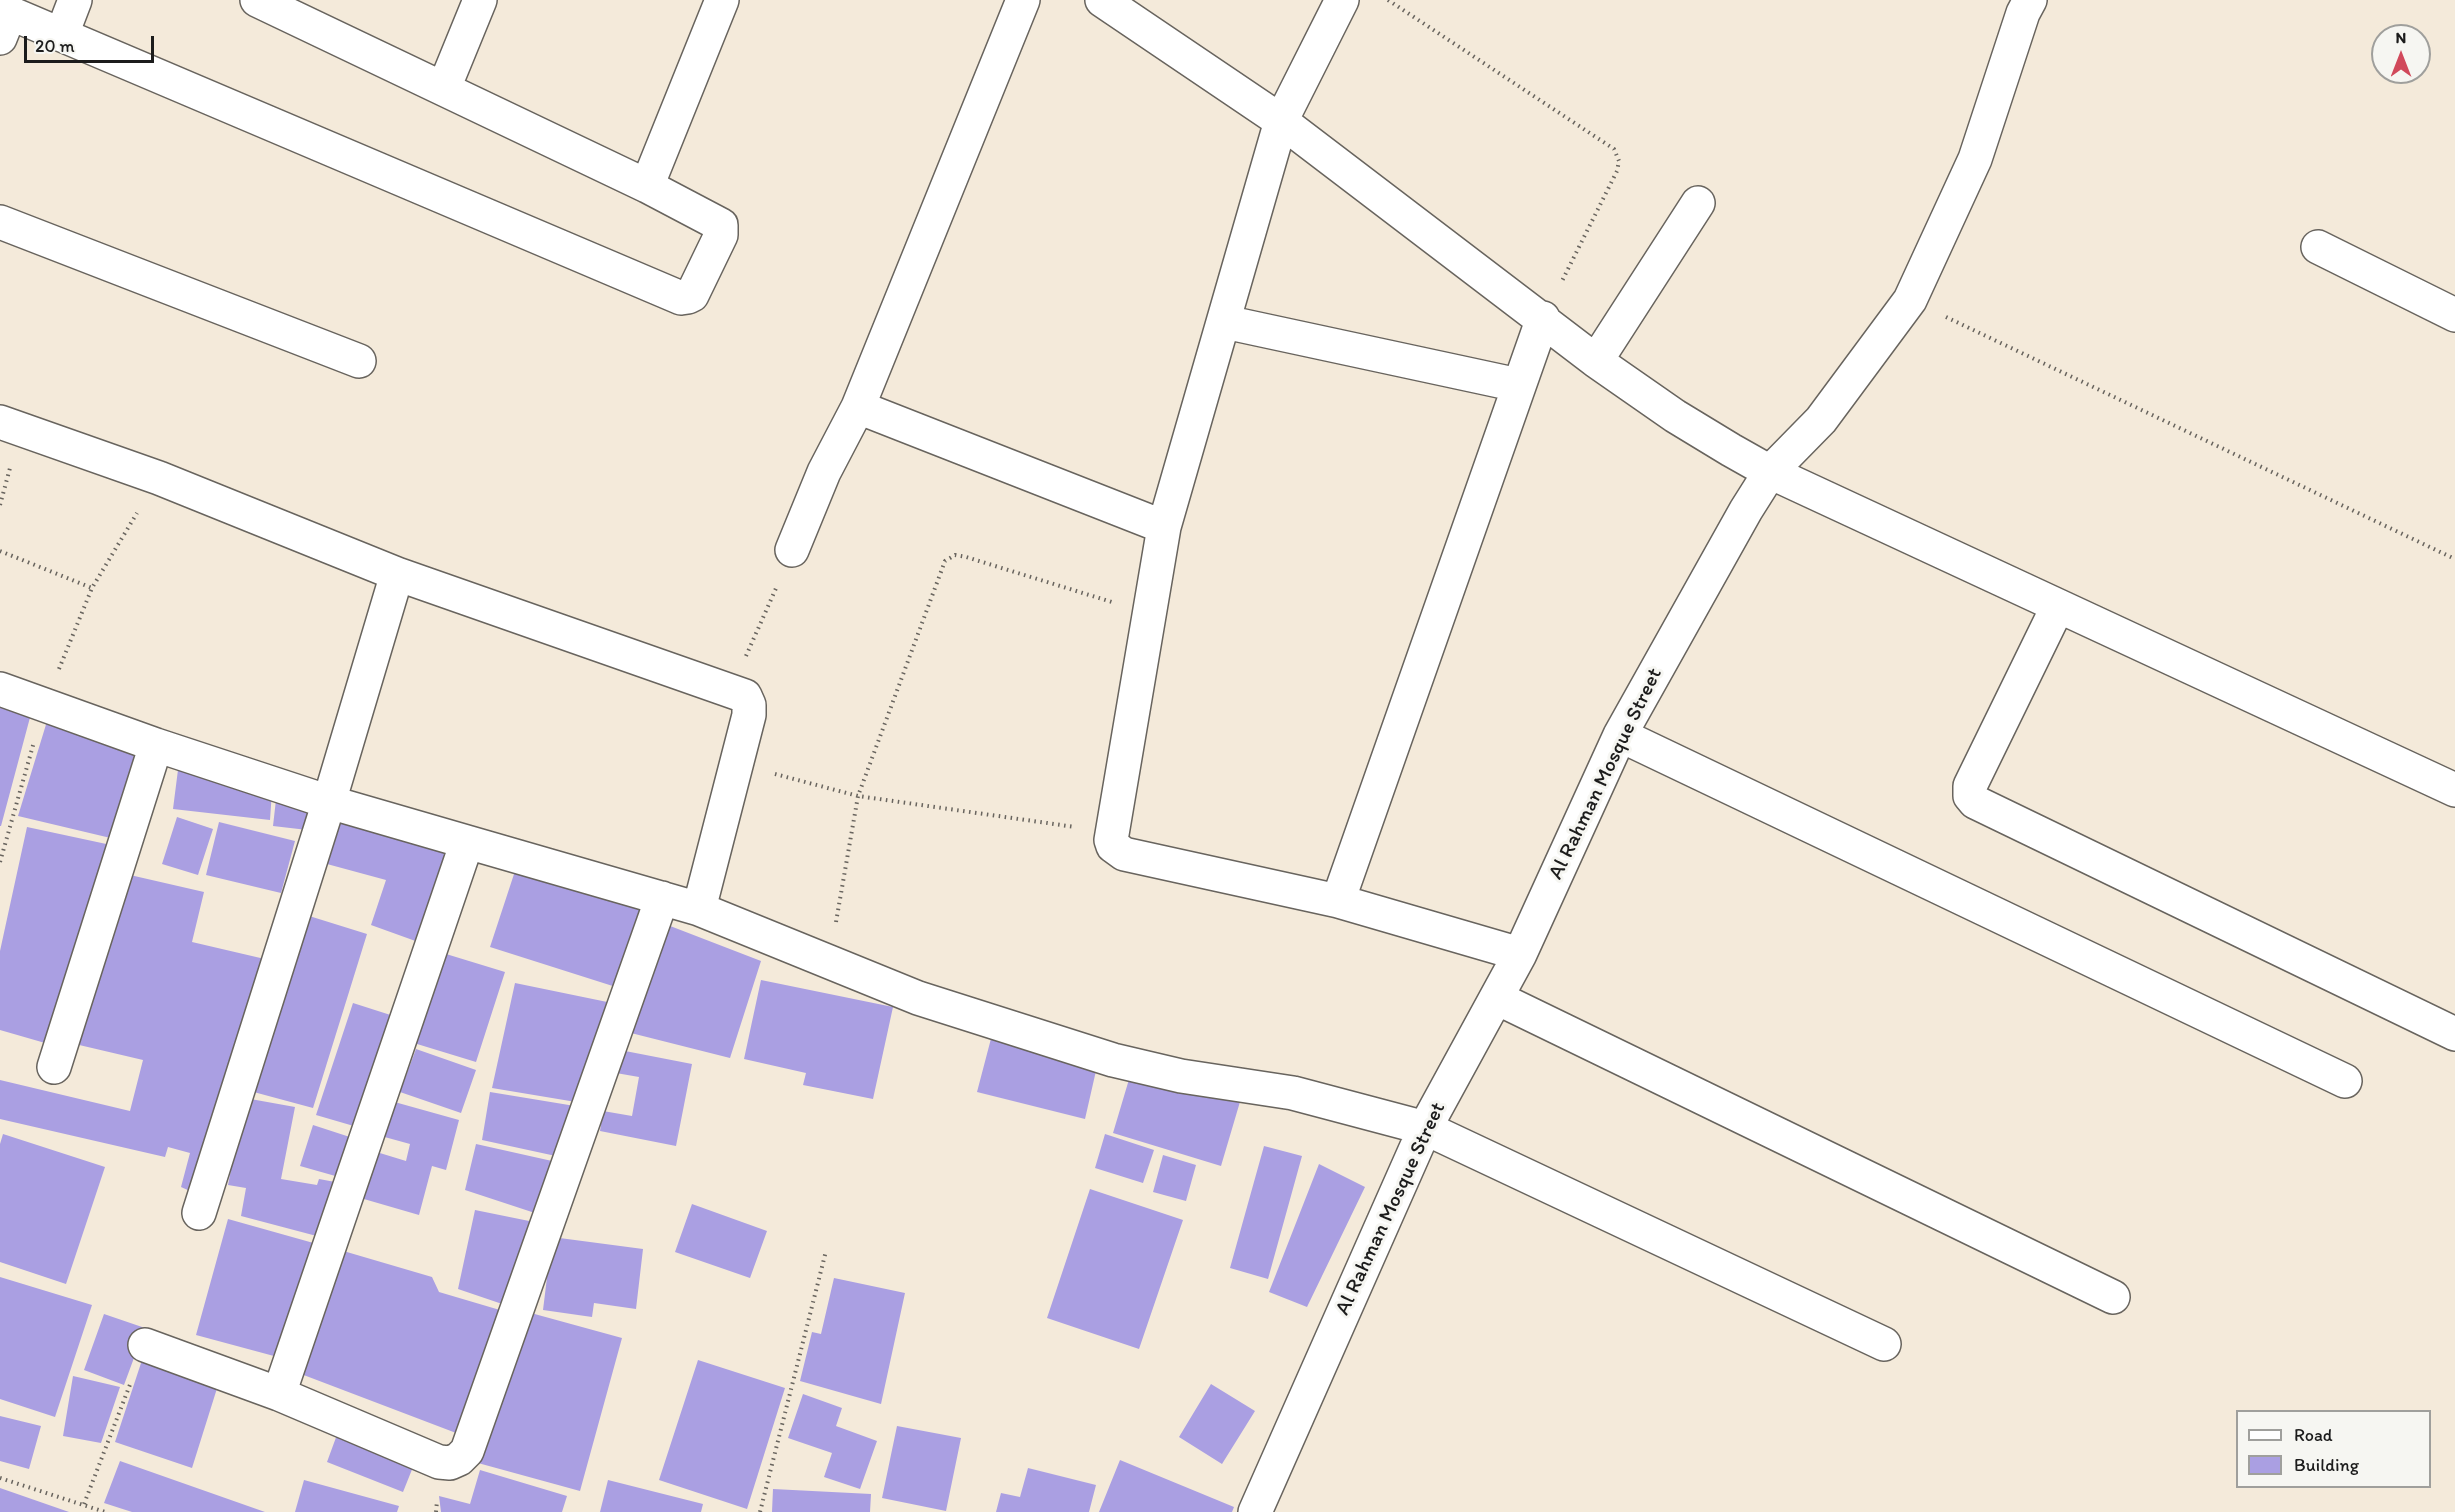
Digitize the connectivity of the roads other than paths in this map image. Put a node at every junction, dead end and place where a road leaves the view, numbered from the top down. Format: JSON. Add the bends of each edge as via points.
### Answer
{"nodes":[{"id":1,"x":75,"y":0,"type":"edge"},
{"id":2,"x":257,"y":0,"type":"edge"},
{"id":3,"x":480,"y":0,"type":"edge"},
{"id":4,"x":722,"y":0,"type":"edge"},
{"id":5,"x":1023,"y":0,"type":"edge"},
{"id":6,"x":1102,"y":0,"type":"edge"},
{"id":7,"x":1342,"y":0,"type":"edge"},
{"id":8,"x":2019,"y":4,"type":"edge"},
{"id":9,"x":3,"y":20,"type":"edge"},
{"id":10,"x":62,"y":34,"type":"junction"},
{"id":11,"x":444,"y":88,"type":"junction"},
{"id":12,"x":1281,"y":120,"type":"junction"},
{"id":13,"x":647,"y":186,"type":"junction"},
{"id":14,"x":1698,"y":203,"type":"dead end"},
{"id":15,"x":0,"y":222,"type":"edge"},
{"id":16,"x":2318,"y":247,"type":"dead end"},
{"id":17,"x":2455,"y":315,"type":"edge"},
{"id":18,"x":1543,"y":318,"type":"junction"},
{"id":19,"x":1225,"y":322,"type":"junction"},
{"id":20,"x":359,"y":361,"type":"dead end"},
{"id":21,"x":1596,"y":361,"type":"junction"},
{"id":22,"x":1518,"y":385,"type":"junction"},
{"id":23,"x":858,"y":407,"type":"junction"},
{"id":24,"x":0,"y":422,"type":"edge"},
{"id":25,"x":1770,"y":471,"type":"junction"},
{"id":26,"x":1164,"y":526,"type":"junction"},
{"id":27,"x":792,"y":550,"type":"road end"},
{"id":28,"x":397,"y":574,"type":"junction"},
{"id":29,"x":2058,"y":606,"type":"junction"},
{"id":30,"x":0,"y":689,"type":"edge"},
{"id":31,"x":1620,"y":735,"type":"junction"},
{"id":32,"x":156,"y":745,"type":"junction"},
{"id":33,"x":2455,"y":790,"type":"edge"},
{"id":34,"x":329,"y":802,"type":"junction"},
{"id":35,"x":467,"y":842,"type":"junction"},
{"id":36,"x":662,"y":898,"type":"junction"},
{"id":37,"x":1338,"y":901,"type":"junction"},
{"id":38,"x":699,"y":909,"type":"junction"},
{"id":39,"x":1520,"y":954,"type":"junction"},
{"id":40,"x":1497,"y":998,"type":"junction"},
{"id":41,"x":2455,"y":1034,"type":"edge"},
{"id":42,"x":54,"y":1067,"type":"dead end"},
{"id":43,"x":2345,"y":1081,"type":"dead end"},
{"id":44,"x":1425,"y":1128,"type":"junction"},
{"id":45,"x":199,"y":1213,"type":"dead end"},
{"id":46,"x":2113,"y":1297,"type":"dead end"},
{"id":47,"x":1884,"y":1344,"type":"dead end"},
{"id":48,"x":145,"y":1345,"type":"road end"},
{"id":49,"x":279,"y":1394,"type":"junction"},
{"id":50,"x":1255,"y":1512,"type":"edge"}],
"edges":[{"from":1,"to":10,"type":"street"},
{"from":2,"to":11,"type":"street"},
{"from":3,"to":11,"type":"street"},
{"from":4,"to":13,"type":"street"},
{"from":5,"to":23,"type":"street"},
{"from":6,"to":12,"type":"street"},
{"from":7,"to":12,"type":"street"},
{"from":8,"to":25,"type":"street","name":"Al Rahman Mosque Street","via":[[1975,159],[1910,300],[1821,420]]},
{"from":9,"to":10,"type":"street"},
{"from":10,"to":13,"type":"street","via":[[670,293],[688,297],[721,235],[721,225]]},
{"from":11,"to":13,"type":"street"},
{"from":12,"to":18,"type":"street"},
{"from":12,"to":19,"type":"street"},
{"from":14,"to":21,"type":"street"},
{"from":15,"to":20,"type":"street"},
{"from":16,"to":17,"type":"street"},
{"from":18,"to":21,"type":"street"},
{"from":18,"to":22,"type":"street"},
{"from":19,"to":22,"type":"street"},
{"from":19,"to":26,"type":"street"},
{"from":21,"to":25,"type":"street","via":[[1676,416]]},
{"from":22,"to":37,"type":"street"},
{"from":23,"to":26,"type":"street"},
{"from":23,"to":27,"type":"street","via":[[824,472]]},
{"from":24,"to":28,"type":"street","via":[[159,478]]},
{"from":25,"to":29,"type":"street"},
{"from":25,"to":31,"type":"street","name":"Al Rahman Mosque Street"},
{"from":26,"to":37,"type":"street","via":[[1111,833],[1113,846],[1124,854]]},
{"from":28,"to":34,"type":"street"},
{"from":28,"to":38,"type":"street","via":[[745,696],[749,715]]},
{"from":29,"to":33,"type":"street"},
{"from":29,"to":41,"type":"street","via":[[1970,786],[1975,802]]},
{"from":30,"to":32,"type":"street"},
{"from":31,"to":39,"type":"street","name":"Al Rahman Mosque Street"},
{"from":31,"to":43,"type":"street"},
{"from":32,"to":34,"type":"street"},
{"from":32,"to":42,"type":"street"},
{"from":34,"to":35,"type":"street"},
{"from":34,"to":45,"type":"street"},
{"from":35,"to":36,"type":"street"},
{"from":35,"to":49,"type":"street"},
{"from":36,"to":38,"type":"street"},
{"from":36,"to":49,"type":"street","via":[[467,1451],[450,1463],[438,1462]]},
{"from":37,"to":39,"type":"street"},
{"from":38,"to":44,"type":"street","via":[[929,1002],[1113,1060],[1181,1076],[1293,1093]]},
{"from":39,"to":40,"type":"street","name":"Al Rahman Mosque Street"},
{"from":40,"to":44,"type":"street","name":"Al Rahman Mosque Street"},
{"from":40,"to":46,"type":"street"},
{"from":44,"to":47,"type":"street"},
{"from":44,"to":50,"type":"street","name":"Al Rahman Mosque Street"},
{"from":48,"to":49,"type":"street"}]}
